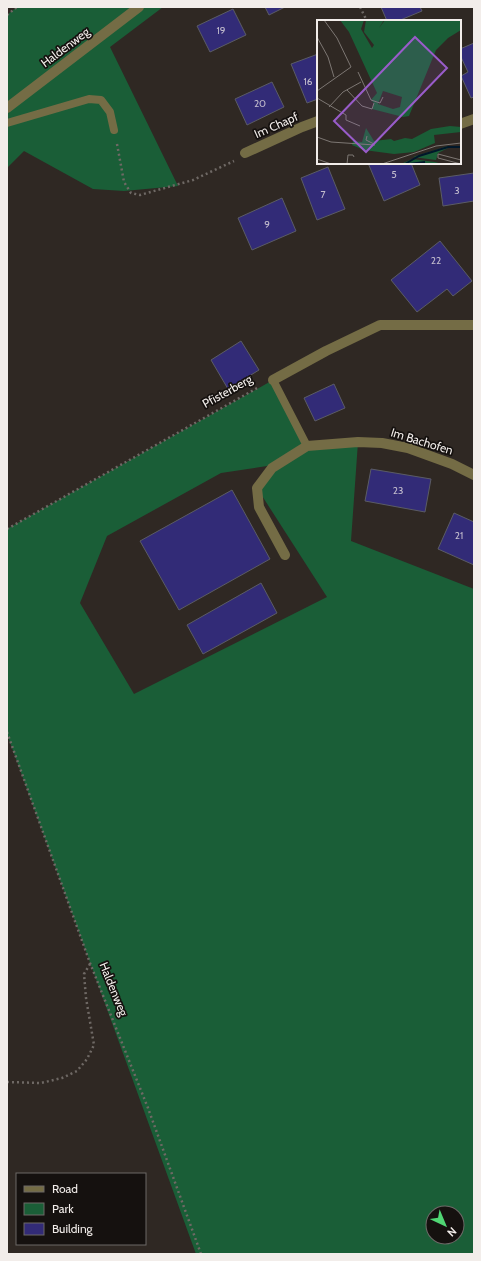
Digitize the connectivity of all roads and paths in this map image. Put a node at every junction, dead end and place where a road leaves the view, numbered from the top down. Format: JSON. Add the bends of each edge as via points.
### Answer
{"nodes":[{"id":1,"x":17,"y":7,"type":"edge"},
{"id":2,"x":139,"y":7,"type":"edge"},
{"id":3,"x":360,"y":7,"type":"edge"},
{"id":4,"x":7,"y":15,"type":"edge"},
{"id":5,"x":366,"y":20,"type":"edge"},
{"id":6,"x":7,"y":108,"type":"edge"},
{"id":7,"x":474,"y":119,"type":"edge"},
{"id":8,"x":317,"y":121,"type":"edge"},
{"id":9,"x":7,"y":123,"type":"edge"},
{"id":10,"x":461,"y":124,"type":"edge"},
{"id":11,"x":114,"y":130,"type":"joint"},
{"id":12,"x":245,"y":153,"type":"joint"},
{"id":13,"x":474,"y":325,"type":"edge"},
{"id":14,"x":273,"y":380,"type":"junction"},
{"id":15,"x":307,"y":446,"type":"junction"},
{"id":16,"x":474,"y":475,"type":"edge"},
{"id":17,"x":7,"y":529,"type":"edge"},
{"id":18,"x":285,"y":554,"type":"dead end"},
{"id":19,"x":7,"y":732,"type":"edge"},
{"id":20,"x":90,"y":963,"type":"junction"},
{"id":21,"x":7,"y":1082,"type":"edge"},
{"id":22,"x":201,"y":1254,"type":"edge"}],
"edges":[{"from":1,"to":4,"type":"path"},
{"from":2,"to":6,"type":"street","name":"Haldenweg"},
{"from":3,"to":5,"type":"path"},
{"from":7,"to":10,"type":"street"},
{"from":8,"to":12,"type":"street","name":"Im Chapf"},
{"from":9,"to":11,"type":"lane","via":[[95,99],[101,100],[110,112]]},
{"from":11,"to":12,"type":"path","via":[[124,182],[131,193],[140,195],[193,180],[240,158]]},
{"from":13,"to":14,"type":"street","via":[[380,325]]},
{"from":14,"to":15,"type":"lane"},
{"from":14,"to":17,"type":"path","name":"Pfisterberg"},
{"from":15,"to":16,"type":"street","name":"Im Bachofen","via":[[382,443],[408,448]]},
{"from":15,"to":18,"type":"street","name":"Im Bachofen","via":[[272,468],[257,488],[259,507]]},
{"from":19,"to":20,"type":"path","name":"Haldenweg"},
{"from":20,"to":21,"type":"path","via":[[84,974],[94,1045],[87,1059],[77,1071],[62,1078],[41,1083]]},
{"from":20,"to":22,"type":"path","name":"Haldenweg","via":[[148,1108]]}]}
